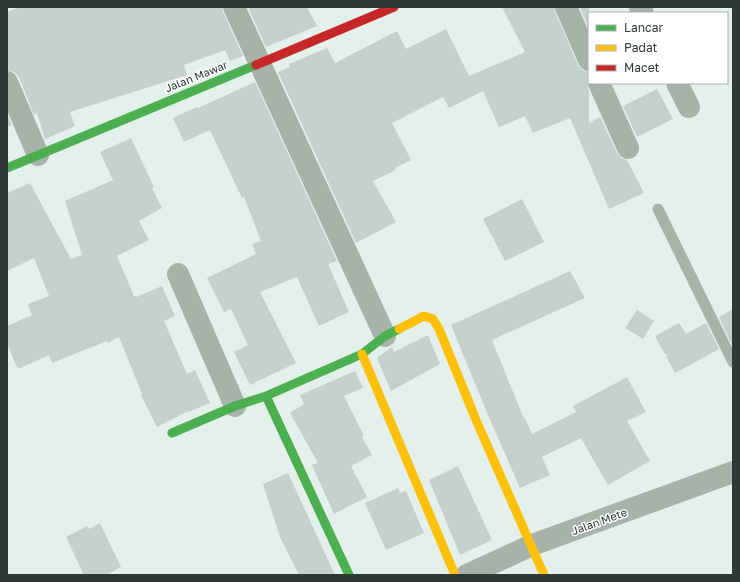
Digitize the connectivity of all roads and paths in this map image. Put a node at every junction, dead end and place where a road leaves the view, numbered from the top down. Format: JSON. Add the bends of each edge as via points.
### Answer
{"nodes":[{"id":1,"x":234,"y":7,"type":"edge"},
{"id":2,"x":394,"y":7,"type":"edge"},
{"id":3,"x":566,"y":7,"type":"edge"},
{"id":4,"x":588,"y":58,"type":"edge"},
{"id":5,"x":259,"y":64,"type":"junction"},
{"id":6,"x":7,"y":82,"type":"edge"},
{"id":7,"x":599,"y":84,"type":"edge"},
{"id":8,"x":678,"y":84,"type":"edge"},
{"id":9,"x":689,"y":107,"type":"dead end"},
{"id":10,"x":628,"y":148,"type":"dead end"},
{"id":11,"x":38,"y":155,"type":"junction"},
{"id":12,"x":7,"y":168,"type":"edge"},
{"id":13,"x":658,"y":209,"type":"dead end"},
{"id":14,"x":178,"y":274,"type":"dead end"},
{"id":15,"x":385,"y":336,"type":"junction"},
{"id":16,"x":362,"y":354,"type":"junction"},
{"id":17,"x":733,"y":362,"type":"edge"},
{"id":18,"x":266,"y":396,"type":"junction"},
{"id":19,"x":235,"y":406,"type":"junction"},
{"id":20,"x":172,"y":433,"type":"dead end"},
{"id":21,"x":733,"y":472,"type":"edge"},
{"id":22,"x":532,"y":545,"type":"junction"},
{"id":23,"x":349,"y":575,"type":"edge"},
{"id":24,"x":455,"y":575,"type":"edge"},
{"id":25,"x":467,"y":575,"type":"edge"},
{"id":26,"x":544,"y":575,"type":"edge"}],
"edges":[{"from":1,"to":5,"type":"street"},
{"from":2,"to":5,"type":"street","name":"Jalan Mawar"},
{"from":3,"to":4,"type":"street"},
{"from":5,"to":11,"type":"street","name":"Jalan Mawar"},
{"from":5,"to":15,"type":"street"},
{"from":6,"to":11,"type":"street"},
{"from":7,"to":10,"type":"street"},
{"from":8,"to":9,"type":"street"},
{"from":11,"to":12,"type":"street","name":"Jalan Mawar"},
{"from":13,"to":17,"type":"lane"},
{"from":14,"to":19,"type":"street"},
{"from":15,"to":16,"type":"street"},
{"from":15,"to":22,"type":"street","via":[[424,316],[433,319]]},
{"from":16,"to":18,"type":"street"},
{"from":16,"to":24,"type":"street"},
{"from":18,"to":19,"type":"street"},
{"from":18,"to":23,"type":"street"},
{"from":19,"to":20,"type":"street"},
{"from":21,"to":22,"type":"street","name":"Jalan Mete"},
{"from":22,"to":25,"type":"street","name":"Jalan Mete"},
{"from":22,"to":26,"type":"street"}]}
